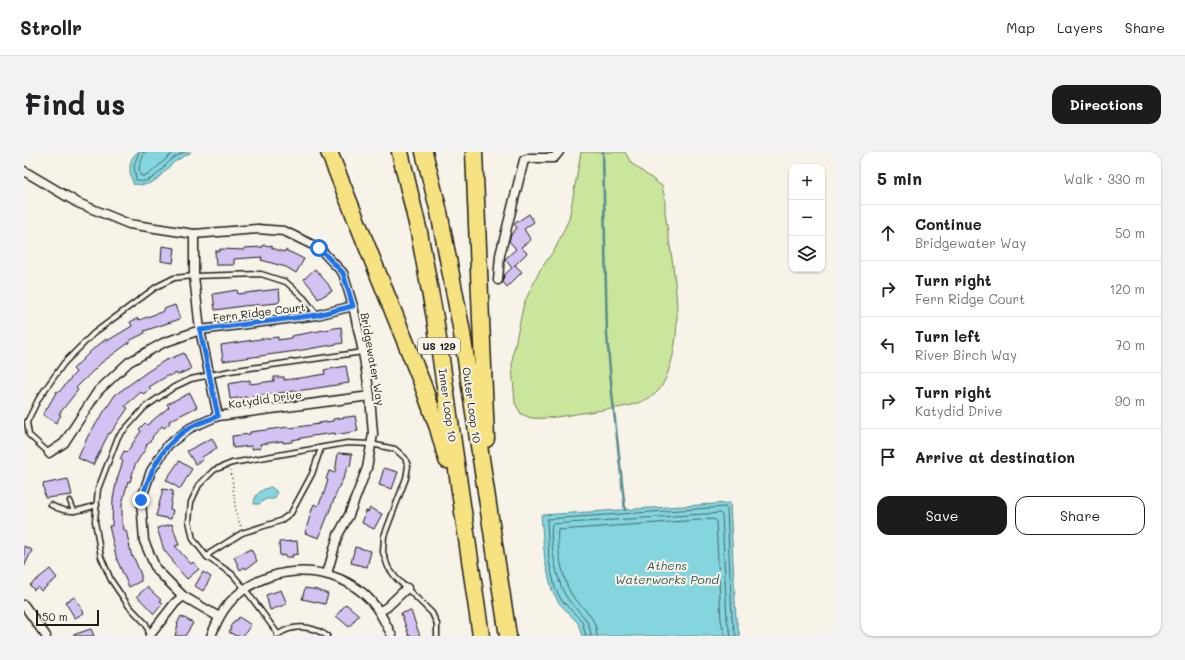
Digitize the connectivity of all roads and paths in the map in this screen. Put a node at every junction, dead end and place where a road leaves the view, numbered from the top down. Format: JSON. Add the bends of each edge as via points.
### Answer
{"nodes":[{"id":1,"x":328,"y":152,"type":"edge"},
{"id":2,"x":400,"y":152,"type":"edge"},
{"id":3,"x":424,"y":152,"type":"edge"},
{"id":4,"x":474,"y":152,"type":"edge"},
{"id":5,"x":559,"y":152,"type":"edge"},
{"id":6,"x":24,"y":171,"type":"edge"},
{"id":7,"x":194,"y":234,"type":"junction"},
{"id":8,"x":194,"y":276,"type":"junction"},
{"id":9,"x":498,"y":280,"type":"dead end"},
{"id":10,"x":353,"y":306,"type":"junction"},
{"id":11,"x":317,"y":315,"type":"junction"},
{"id":12,"x":200,"y":330,"type":"junction"},
{"id":13,"x":363,"y":352,"type":"junction"},
{"id":14,"x":209,"y":374,"type":"junction"},
{"id":15,"x":370,"y":396,"type":"junction"},
{"id":16,"x":218,"y":416,"type":"junction"},
{"id":17,"x":371,"y":444,"type":"junction"},
{"id":18,"x":321,"y":448,"type":"junction"},
{"id":19,"x":49,"y":453,"type":"joint"},
{"id":20,"x":232,"y":464,"type":"junction"},
{"id":21,"x":70,"y":501,"type":"dead end"},
{"id":22,"x":51,"y":505,"type":"dead end"},
{"id":23,"x":97,"y":505,"type":"junction"},
{"id":24,"x":74,"y":512,"type":"junction"},
{"id":25,"x":490,"y":515,"type":"junction"},
{"id":26,"x":243,"y":532,"type":"junction"},
{"id":27,"x":467,"y":542,"type":"junction"},
{"id":28,"x":207,"y":557,"type":"junction"},
{"id":29,"x":327,"y":574,"type":"junction"},
{"id":30,"x":407,"y":588,"type":"junction"},
{"id":31,"x":245,"y":589,"type":"junction"},
{"id":32,"x":183,"y":596,"type":"junction"},
{"id":33,"x":24,"y":605,"type":"edge"},
{"id":34,"x":380,"y":611,"type":"junction"},
{"id":35,"x":219,"y":617,"type":"junction"},
{"id":36,"x":150,"y":635,"type":"edge"},
{"id":37,"x":277,"y":635,"type":"edge"},
{"id":38,"x":46,"y":636,"type":"edge"},
{"id":39,"x":211,"y":636,"type":"edge"},
{"id":40,"x":327,"y":636,"type":"edge"},
{"id":41,"x":392,"y":636,"type":"edge"},
{"id":42,"x":437,"y":636,"type":"edge"},
{"id":43,"x":481,"y":636,"type":"edge"},
{"id":44,"x":508,"y":636,"type":"edge"}],
"edges":[{"from":1,"to":27,"type":"highway","via":[[422,383],[438,428]]},
{"from":2,"to":27,"type":"highway","name":"Inner Loop 10","number":"US 129","via":[[419,232],[435,318]]},
{"from":3,"to":25,"type":"highway","name":"Outer Loop 10","number":"US 129","via":[[461,327]]},
{"from":4,"to":25,"type":"highway"},
{"from":5,"to":9,"type":"street","via":[[554,158],[524,160],[500,254]]},
{"from":6,"to":7,"type":"street","name":"Bridgewater Way","via":[[78,203],[129,224]]},
{"from":7,"to":8,"type":"street"},
{"from":7,"to":10,"type":"street","name":"Bridgewater Way","via":[[257,229],[284,231],[319,248],[343,273]]},
{"from":8,"to":11,"type":"lane","via":[[261,274],[286,282],[304,298]]},
{"from":8,"to":12,"type":"street"},
{"from":8,"to":19,"type":"lane","via":[[174,278],[156,287],[94,333],[64,363],[39,398],[27,422],[29,435]]},
{"from":10,"to":11,"type":"street","name":"Fern Ridge Court"},
{"from":10,"to":13,"type":"street","name":"Bridgewater Way"},
{"from":11,"to":12,"type":"street","name":"Fern Ridge Court"},
{"from":12,"to":14,"type":"street"},
{"from":12,"to":19,"type":"street","name":"Fern Ridge Court","via":[[163,343],[129,362],[98,391],[64,443]]},
{"from":13,"to":14,"type":"lane"},
{"from":13,"to":15,"type":"street","name":"Bridgewater Way"},
{"from":14,"to":16,"type":"street"},
{"from":14,"to":23,"type":"lane","via":[[174,387],[145,407],[118,437],[98,489]]},
{"from":15,"to":16,"type":"street","name":"Katydid Drive"},
{"from":15,"to":17,"type":"street","name":"Bridgewater Way","via":[[373,434]]},
{"from":16,"to":32,"type":"street","name":"Katydid Drive","via":[[190,428],[168,445],[151,471],[141,500],[144,541],[156,569]]},
{"from":17,"to":18,"type":"lane","via":[[347,443]]},
{"from":17,"to":29,"type":"street","name":"Bridgewater Way","via":[[368,468],[338,535]]},
{"from":17,"to":30,"type":"lane","via":[[395,449],[405,458],[408,466],[384,536],[383,552],[388,567]]},
{"from":18,"to":20,"type":"lane"},
{"from":18,"to":26,"type":"lane","via":[[312,474],[291,513],[280,521]]},
{"from":20,"to":26,"type":"path","via":[[236,513]]},
{"from":20,"to":28,"type":"lane","via":[[214,470],[199,485],[191,502],[189,521],[193,539]]},
{"from":21,"to":24,"type":"lane"},
{"from":22,"to":24,"type":"lane"},
{"from":23,"to":24,"type":"lane"},
{"from":23,"to":36,"type":"lane","via":[[95,521],[101,557],[111,580],[128,605],[146,624]]},
{"from":25,"to":44,"type":"highway","name":"Outer Loop 10","number":"US 129"},
{"from":26,"to":28,"type":"lane"},
{"from":27,"to":43,"type":"highway","number":"US 129"},
{"from":28,"to":31,"type":"lane","via":[[232,574]]},
{"from":29,"to":31,"type":"street","via":[[298,570],[270,576]]},
{"from":29,"to":34,"type":"street","via":[[343,580],[363,593]]},
{"from":30,"to":34,"type":"street"},
{"from":30,"to":42,"type":"lane","via":[[432,613],[437,624]]},
{"from":31,"to":35,"type":"street","via":[[230,602]]},
{"from":31,"to":37,"type":"lane"},
{"from":32,"to":35,"type":"street","name":"Katydid Drive"},
{"from":32,"to":36,"type":"street"},
{"from":33,"to":38,"type":"street"},
{"from":34,"to":41,"type":"street"},
{"from":35,"to":39,"type":"street"},
{"from":37,"to":40,"type":"lane","via":[[302,627],[315,629]]}]}
